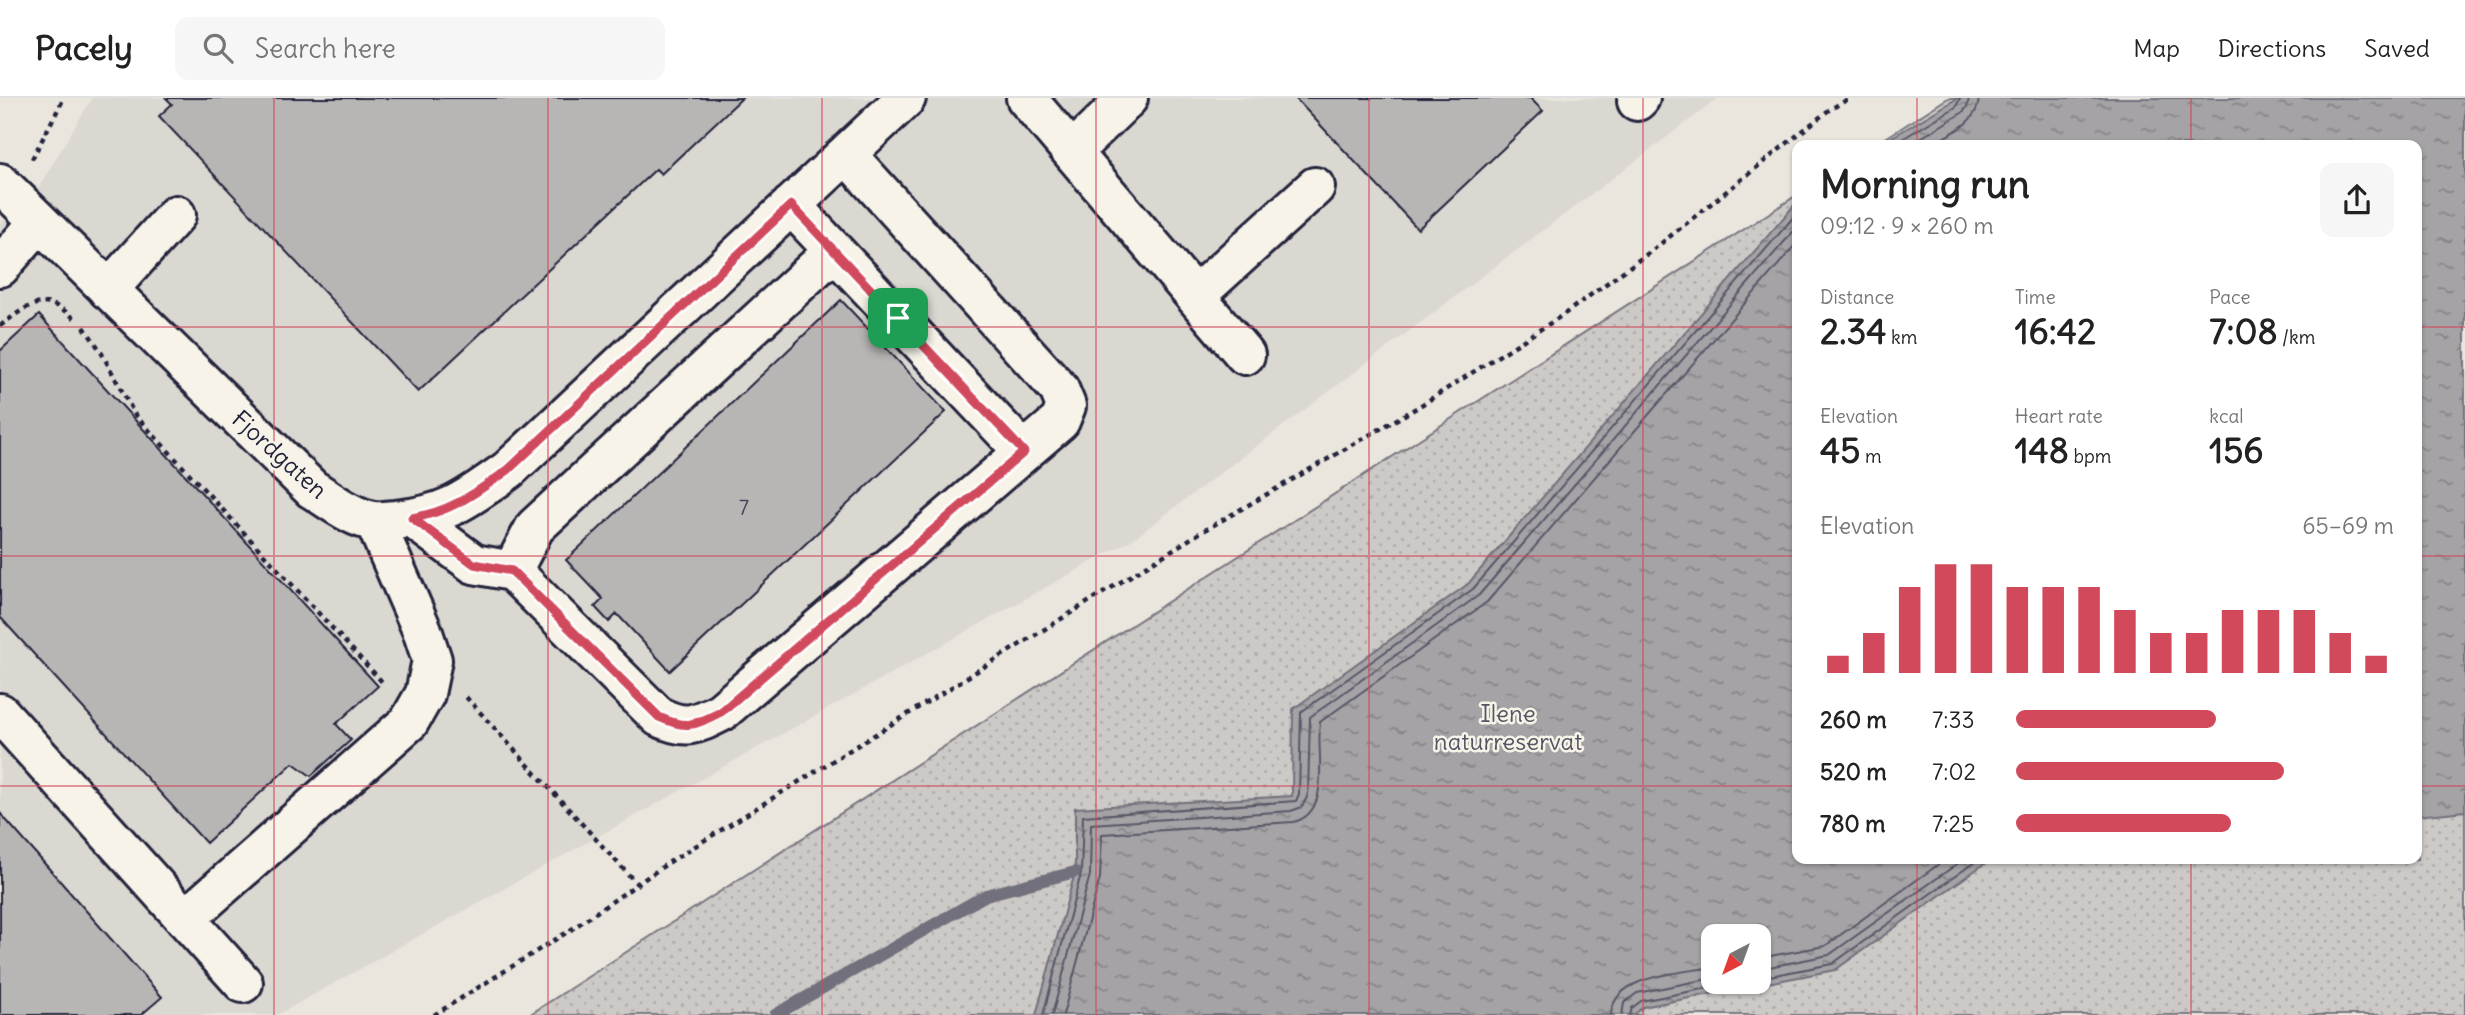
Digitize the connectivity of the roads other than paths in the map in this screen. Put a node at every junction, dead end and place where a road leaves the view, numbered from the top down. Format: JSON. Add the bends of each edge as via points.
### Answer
{"nodes":[{"id":1,"x":906,"y":98,"type":"edge"},
{"id":2,"x":1026,"y":98,"type":"edge"},
{"id":3,"x":1128,"y":98,"type":"edge"},
{"id":4,"x":1072,"y":152,"type":"junction"},
{"id":5,"x":846,"y":154,"type":"junction"},
{"id":6,"x":0,"y":183,"type":"edge"},
{"id":7,"x":1315,"y":187,"type":"dead end"},
{"id":8,"x":791,"y":205,"type":"junction"},
{"id":9,"x":176,"y":215,"type":"dead end"},
{"id":10,"x":38,"y":223,"type":"junction"},
{"id":11,"x":834,"y":251,"type":"junction"},
{"id":12,"x":0,"y":267,"type":"edge"},
{"id":13,"x":108,"y":290,"type":"junction"},
{"id":14,"x":1195,"y":296,"type":"junction"},
{"id":15,"x":1245,"y":355,"type":"dead end"},
{"id":16,"x":1024,"y":452,"type":"junction"},
{"id":17,"x":412,"y":518,"type":"junction"},
{"id":18,"x":374,"y":522,"type":"junction"},
{"id":19,"x":512,"y":571,"type":"junction"},
{"id":20,"x":0,"y":713,"type":"edge"},
{"id":21,"x":185,"y":919,"type":"junction"},
{"id":22,"x":243,"y":983,"type":"dead end"}],
"edges":[{"from":1,"to":5,"type":"street"},
{"from":2,"to":4,"type":"street"},
{"from":3,"to":4,"type":"street"},
{"from":4,"to":14,"type":"street"},
{"from":5,"to":8,"type":"street"},
{"from":5,"to":16,"type":"street","via":[[1059,389],[1066,406],[1060,421]]},
{"from":6,"to":10,"type":"street","name":"Fjordgaten"},
{"from":7,"to":14,"type":"street"},
{"from":8,"to":11,"type":"street"},
{"from":8,"to":17,"type":"street","via":[[508,470],[437,514]]},
{"from":9,"to":13,"type":"street"},
{"from":10,"to":12,"type":"street"},
{"from":10,"to":13,"type":"street","name":"Fjordgaten"},
{"from":11,"to":16,"type":"street"},
{"from":11,"to":19,"type":"street","via":[[535,527]]},
{"from":13,"to":18,"type":"street","name":"Fjordgaten","via":[[312,489]]},
{"from":14,"to":15,"type":"street"},
{"from":16,"to":19,"type":"street","via":[[721,712],[696,724],[678,726],[659,717]]},
{"from":17,"to":18,"type":"street"},
{"from":17,"to":19,"type":"street","via":[[474,564]]},
{"from":18,"to":21,"type":"street","via":[[432,660],[425,694],[409,722]]},
{"from":20,"to":21,"type":"street"},
{"from":21,"to":22,"type":"street"}]}
